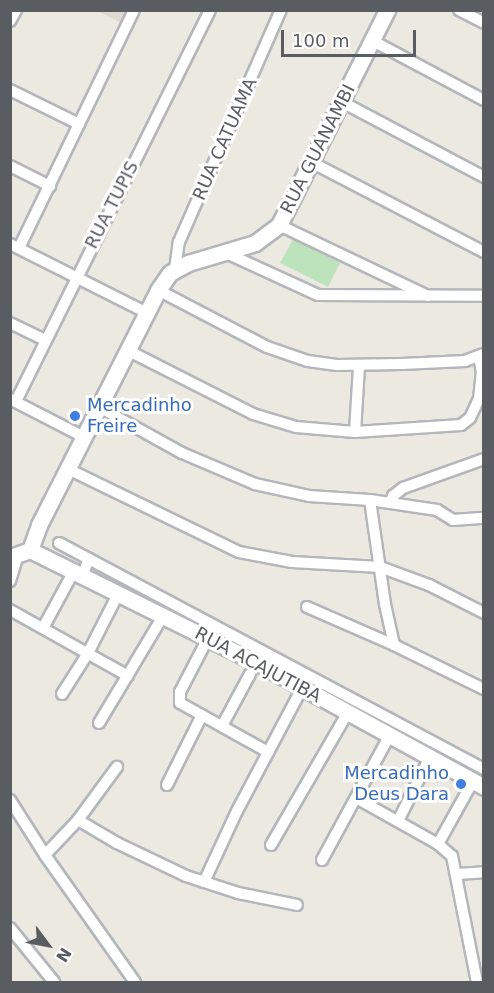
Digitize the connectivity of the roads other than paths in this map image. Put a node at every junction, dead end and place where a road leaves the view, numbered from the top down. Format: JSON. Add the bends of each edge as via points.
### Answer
{"nodes":[{"id":1,"x":16,"y":10,"type":"edge"},
{"id":2,"x":134,"y":10,"type":"edge"},
{"id":3,"x":210,"y":10,"type":"edge"},
{"id":4,"x":281,"y":10,"type":"edge"},
{"id":5,"x":387,"y":10,"type":"edge"},
{"id":6,"x":459,"y":10,"type":"edge"},
{"id":7,"x":10,"y":21,"type":"edge"},
{"id":8,"x":483,"y":23,"type":"edge"},
{"id":9,"x":371,"y":40,"type":"junction"},
{"id":10,"x":10,"y":90,"type":"edge"},
{"id":11,"x":483,"y":100,"type":"edge"},
{"id":12,"x":342,"y":102,"type":"junction"},
{"id":13,"x":80,"y":124,"type":"junction"},
{"id":14,"x":311,"y":162,"type":"junction"},
{"id":15,"x":10,"y":166,"type":"edge"},
{"id":16,"x":483,"y":177,"type":"edge"},
{"id":17,"x":50,"y":186,"type":"junction"},
{"id":18,"x":279,"y":225,"type":"junction"},
{"id":19,"x":15,"y":246,"type":"edge"},
{"id":20,"x":224,"y":252,"type":"junction"},
{"id":21,"x":483,"y":252,"type":"edge"},
{"id":22,"x":175,"y":269,"type":"junction"},
{"id":23,"x":76,"y":276,"type":"junction"},
{"id":24,"x":158,"y":290,"type":"junction"},
{"id":25,"x":483,"y":296,"type":"edge"},
{"id":26,"x":431,"y":297,"type":"junction"},
{"id":27,"x":147,"y":313,"type":"junction"},
{"id":28,"x":10,"y":323,"type":"edge"},
{"id":29,"x":45,"y":340,"type":"junction"},
{"id":30,"x":129,"y":351,"type":"junction"},
{"id":31,"x":481,"y":355,"type":"edge"},
{"id":32,"x":359,"y":366,"type":"junction"},
{"id":33,"x":13,"y":400,"type":"edge"},
{"id":34,"x":99,"y":407,"type":"junction"},
{"id":35,"x":354,"y":432,"type":"junction"},
{"id":36,"x":84,"y":437,"type":"junction"},
{"id":37,"x":483,"y":459,"type":"edge"},
{"id":38,"x":68,"y":469,"type":"junction"},
{"id":39,"x":370,"y":499,"type":"junction"},
{"id":40,"x":390,"y":503,"type":"junction"},
{"id":41,"x":483,"y":518,"type":"edge"},
{"id":42,"x":59,"y":543,"type":"dead end"},
{"id":43,"x":20,"y":553,"type":"edge"},
{"id":44,"x":89,"y":559,"type":"junction"},
{"id":45,"x":380,"y":567,"type":"junction"},
{"id":46,"x":78,"y":574,"type":"junction"},
{"id":47,"x":10,"y":581,"type":"edge"},
{"id":48,"x":118,"y":594,"type":"junction"},
{"id":49,"x":307,"y":607,"type":"dead end"},
{"id":50,"x":10,"y":609,"type":"edge"},
{"id":51,"x":483,"y":613,"type":"edge"},
{"id":52,"x":164,"y":616,"type":"junction"},
{"id":53,"x":43,"y":628,"type":"junction"},
{"id":54,"x":208,"y":638,"type":"junction"},
{"id":55,"x":228,"y":640,"type":"junction"},
{"id":56,"x":394,"y":645,"type":"junction"},
{"id":57,"x":88,"y":653,"type":"junction"},
{"id":58,"x":253,"y":653,"type":"junction"},
{"id":59,"x":249,"y":675,"type":"dead end"},
{"id":60,"x":128,"y":676,"type":"junction"},
{"id":61,"x":482,"y":686,"type":"edge"},
{"id":62,"x":302,"y":688,"type":"junction"},
{"id":63,"x":62,"y":693,"type":"dead end"},
{"id":64,"x":348,"y":712,"type":"junction"},
{"id":65,"x":202,"y":716,"type":"junction"},
{"id":66,"x":99,"y":723,"type":"dead end"},
{"id":67,"x":222,"y":726,"type":"junction"},
{"id":68,"x":411,"y":729,"type":"junction"},
{"id":69,"x":388,"y":734,"type":"junction"},
{"id":70,"x":268,"y":752,"type":"junction"},
{"id":71,"x":430,"y":757,"type":"junction"},
{"id":72,"x":117,"y":766,"type":"dead end"},
{"id":73,"x":483,"y":769,"type":"edge"},
{"id":74,"x":478,"y":784,"type":"edge"},
{"id":75,"x":167,"y":785,"type":"dead end"},
{"id":76,"x":356,"y":798,"type":"junction"},
{"id":77,"x":10,"y":800,"type":"edge"},
{"id":78,"x":78,"y":820,"type":"junction"},
{"id":79,"x":398,"y":820,"type":"junction"},
{"id":80,"x":438,"y":844,"type":"junction"},
{"id":81,"x":271,"y":845,"type":"dead end"},
{"id":82,"x":45,"y":855,"type":"junction"},
{"id":83,"x":322,"y":860,"type":"dead end"},
{"id":84,"x":483,"y":872,"type":"edge"},
{"id":85,"x":458,"y":874,"type":"junction"},
{"id":86,"x":204,"y":882,"type":"junction"},
{"id":87,"x":297,"y":905,"type":"dead end"},
{"id":88,"x":10,"y":928,"type":"edge"},
{"id":89,"x":54,"y":982,"type":"edge"},
{"id":90,"x":135,"y":982,"type":"edge"},
{"id":91,"x":477,"y":982,"type":"edge"}],
"edges":[{"from":1,"to":7,"type":"street"},
{"from":2,"to":13,"type":"street"},
{"from":3,"to":23,"type":"street","name":"RUA TUPIS"},
{"from":4,"to":22,"type":"street","name":"RUA CATUAMA","via":[[178,242]]},
{"from":5,"to":9,"type":"street","name":"RUA GUANAMBI"},
{"from":6,"to":8,"type":"street"},
{"from":9,"to":11,"type":"street"},
{"from":9,"to":12,"type":"street","name":"RUA GUANAMBI"},
{"from":10,"to":13,"type":"street"},
{"from":12,"to":14,"type":"street","name":"RUA GUANAMBI"},
{"from":12,"to":16,"type":"street"},
{"from":13,"to":17,"type":"street"},
{"from":14,"to":18,"type":"street","name":"RUA GUANAMBI"},
{"from":14,"to":21,"type":"street"},
{"from":15,"to":17,"type":"street"},
{"from":17,"to":19,"type":"street"},
{"from":18,"to":20,"type":"street","name":"RUA GUANAMBI","via":[[255,243]]},
{"from":18,"to":26,"type":"street"},
{"from":19,"to":23,"type":"street"},
{"from":20,"to":22,"type":"street","name":"RUA GUANAMBI"},
{"from":20,"to":26,"type":"street","via":[[318,295]]},
{"from":22,"to":24,"type":"street"},
{"from":23,"to":27,"type":"street"},
{"from":23,"to":29,"type":"street","name":"RUA TUPIS"},
{"from":24,"to":27,"type":"street"},
{"from":24,"to":32,"type":"street","via":[[289,356]]},
{"from":25,"to":26,"type":"street"},
{"from":27,"to":30,"type":"street"},
{"from":28,"to":29,"type":"street"},
{"from":29,"to":33,"type":"street","name":"RUA TUPIS"},
{"from":30,"to":34,"type":"street"},
{"from":30,"to":35,"type":"street","via":[[253,414],[296,427]]},
{"from":31,"to":32,"type":"street","via":[[465,361]]},
{"from":31,"to":35,"type":"street","via":[[479,399],[466,422],[457,426]]},
{"from":32,"to":35,"type":"street"},
{"from":33,"to":36,"type":"street"},
{"from":34,"to":36,"type":"street"},
{"from":34,"to":39,"type":"street","via":[[182,453],[255,484],[309,496]]},
{"from":36,"to":38,"type":"street"},
{"from":37,"to":40,"type":"street","via":[[403,488]]},
{"from":38,"to":43,"type":"street"},
{"from":38,"to":45,"type":"street","via":[[239,552],[292,562]]},
{"from":39,"to":40,"type":"street"},
{"from":39,"to":45,"type":"street"},
{"from":40,"to":41,"type":"street","via":[[437,510],[453,520]]},
{"from":42,"to":44,"type":"street"},
{"from":43,"to":46,"type":"street","name":"RUA ACAJUTIBA"},
{"from":43,"to":47,"type":"street"},
{"from":44,"to":46,"type":"street"},
{"from":44,"to":55,"type":"street"},
{"from":45,"to":51,"type":"street","via":[[429,585]]},
{"from":45,"to":56,"type":"street"},
{"from":46,"to":48,"type":"street","name":"RUA ACAJUTIBA"},
{"from":46,"to":53,"type":"street"},
{"from":48,"to":52,"type":"street","name":"RUA ACAJUTIBA"},
{"from":48,"to":57,"type":"street"},
{"from":49,"to":56,"type":"street"},
{"from":50,"to":53,"type":"street"},
{"from":52,"to":54,"type":"street","name":"RUA ACAJUTIBA"},
{"from":52,"to":60,"type":"street"},
{"from":53,"to":57,"type":"street"},
{"from":54,"to":55,"type":"street","name":"RUA ACAJUTIBA"},
{"from":54,"to":65,"type":"street","via":[[180,692],[180,702]]},
{"from":55,"to":58,"type":"street","name":"RUA ACAJUTIBA"},
{"from":56,"to":61,"type":"street"},
{"from":57,"to":60,"type":"street"},
{"from":57,"to":63,"type":"street"},
{"from":58,"to":62,"type":"street","name":"RUA ACAJUTIBA"},
{"from":58,"to":68,"type":"street"},
{"from":59,"to":67,"type":"street"},
{"from":60,"to":66,"type":"street"},
{"from":62,"to":64,"type":"street","name":"RUA ACAJUTIBA"},
{"from":62,"to":70,"type":"street"},
{"from":64,"to":69,"type":"street","name":"RUA ACAJUTIBA"},
{"from":64,"to":81,"type":"street"},
{"from":65,"to":67,"type":"street"},
{"from":65,"to":75,"type":"street"},
{"from":67,"to":70,"type":"street"},
{"from":68,"to":69,"type":"street"},
{"from":68,"to":73,"type":"street"},
{"from":69,"to":71,"type":"street","name":"RUA ACAJUTIBA"},
{"from":69,"to":76,"type":"street"},
{"from":70,"to":86,"type":"street"},
{"from":71,"to":74,"type":"street","name":"RUA ACAJUTIBA"},
{"from":71,"to":79,"type":"street"},
{"from":72,"to":78,"type":"street"},
{"from":74,"to":80,"type":"street"},
{"from":76,"to":79,"type":"street"},
{"from":76,"to":83,"type":"street"},
{"from":77,"to":82,"type":"street"},
{"from":78,"to":82,"type":"street"},
{"from":78,"to":86,"type":"street","via":[[152,861]]},
{"from":79,"to":80,"type":"street"},
{"from":80,"to":85,"type":"street","via":[[452,856]]},
{"from":82,"to":90,"type":"street"},
{"from":84,"to":85,"type":"street"},
{"from":85,"to":91,"type":"street"},
{"from":86,"to":87,"type":"street"},
{"from":88,"to":89,"type":"street"}]}
